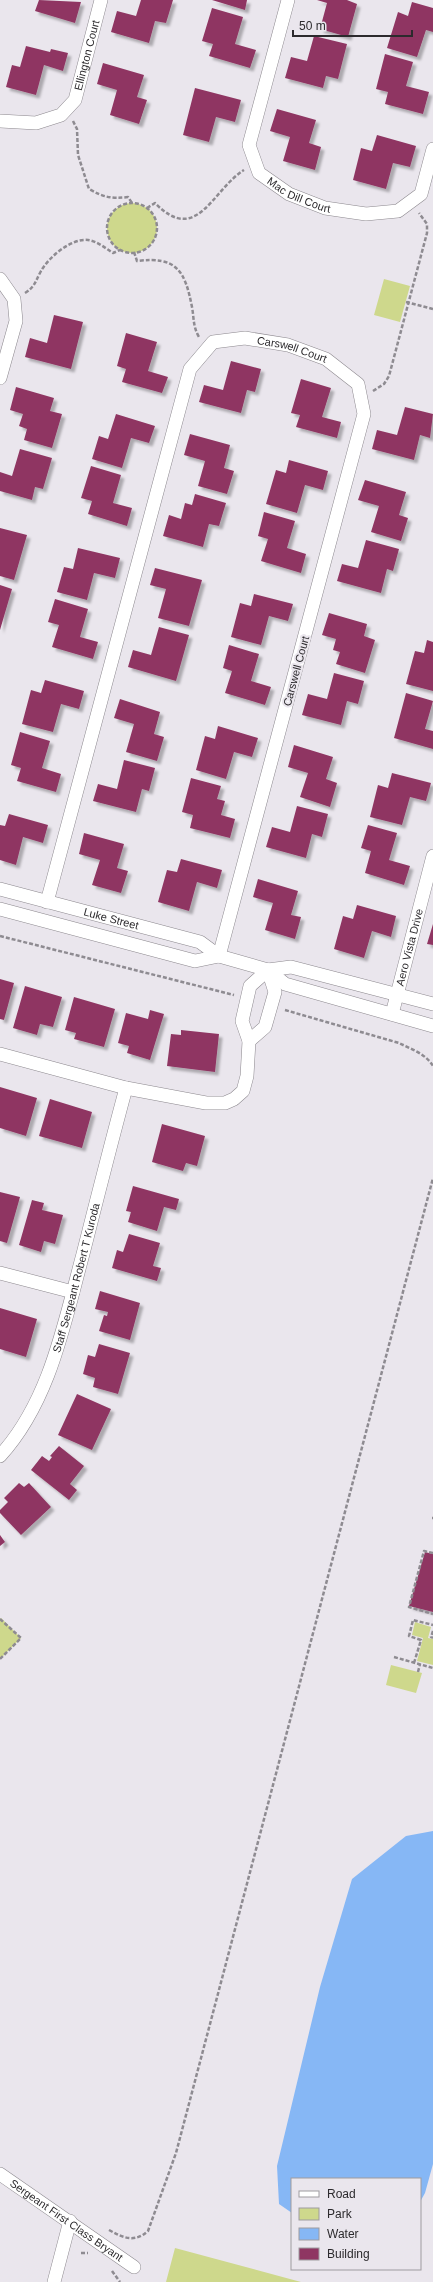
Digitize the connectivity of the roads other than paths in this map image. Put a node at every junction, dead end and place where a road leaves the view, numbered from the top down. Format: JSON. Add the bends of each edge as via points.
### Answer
{"nodes":[{"id":1,"x":101,"y":0,"type":"edge"},
{"id":2,"x":288,"y":0,"type":"edge"},
{"id":3,"x":0,"y":121,"type":"edge"},
{"id":4,"x":433,"y":149,"type":"edge"},
{"id":5,"x":0,"y":279,"type":"edge"},
{"id":6,"x":0,"y":378,"type":"edge"},
{"id":7,"x":433,"y":856,"type":"edge"},
{"id":8,"x":0,"y":889,"type":"edge"},
{"id":9,"x":47,"y":902,"type":"junction"},
{"id":10,"x":0,"y":909,"type":"edge"},
{"id":11,"x":219,"y":956,"type":"junction"},
{"id":12,"x":268,"y":970,"type":"junction"},
{"id":13,"x":396,"y":994,"type":"junction"},
{"id":14,"x":433,"y":1004,"type":"edge"},
{"id":15,"x":392,"y":1014,"type":"junction"},
{"id":16,"x":433,"y":1026,"type":"edge"},
{"id":17,"x":249,"y":1041,"type":"junction"},
{"id":18,"x":0,"y":1054,"type":"edge"},
{"id":19,"x":126,"y":1088,"type":"junction"},
{"id":20,"x":0,"y":1273,"type":"edge"},
{"id":21,"x":73,"y":1292,"type":"junction"},
{"id":22,"x":0,"y":1456,"type":"edge"},
{"id":23,"x":0,"y":2174,"type":"edge"},
{"id":24,"x":70,"y":2221,"type":"junction"},
{"id":25,"x":134,"y":2266,"type":"dead end"},
{"id":26,"x":54,"y":2282,"type":"edge"}],
"edges":[{"from":1,"to":3,"type":"street","name":"Ellington Court","via":[[75,100],[61,115],[36,123]]},
{"from":2,"to":4,"type":"street","name":"Mac Dill Court","via":[[249,145],[259,173],[289,194],[325,208],[366,214],[398,211],[421,194]]},
{"from":5,"to":6,"type":"street","via":[[14,300],[16,321]]},
{"from":7,"to":13,"type":"street","name":"Aero Vista Drive"},
{"from":8,"to":9,"type":"street","name":"Luke Street"},
{"from":9,"to":11,"type":"street","name":"Luke Street","via":[[200,942]]},
{"from":9,"to":11,"type":"street","name":"Carswell Court","via":[[190,368],[213,342],[245,338],[288,344],[326,359],[358,384],[364,414]]},
{"from":10,"to":11,"type":"street","name":"Luke Street","via":[[196,961]]},
{"from":11,"to":12,"type":"street","name":"Luke Street"},
{"from":12,"to":13,"type":"street","name":"Luke Street","via":[[291,967]]},
{"from":12,"to":15,"type":"street","name":"Luke Street","via":[[285,984]]},
{"from":12,"to":17,"type":"street","via":[[275,992],[265,1027]]},
{"from":12,"to":17,"type":"street","via":[[250,986],[242,1021]]},
{"from":13,"to":14,"type":"street","name":"Luke Street"},
{"from":13,"to":15,"type":"street","name":"Aero Vista Drive"},
{"from":15,"to":16,"type":"street","name":"Luke Street"},
{"from":17,"to":19,"type":"street","via":[[247,1076],[243,1091],[225,1103],[206,1103]]},
{"from":18,"to":19,"type":"street"},
{"from":19,"to":21,"type":"street","name":"Staff Sergeant Robert T Kuroda"},
{"from":20,"to":21,"type":"street"},
{"from":21,"to":22,"type":"street","name":"Staff Sergeant Robert T Kuroda","via":[[55,1357],[32,1410],[12,1443]]},
{"from":23,"to":24,"type":"street","name":"Sergeant First Class Bryant"},
{"from":24,"to":25,"type":"street","name":"Sergeant First Class Bryant"},
{"from":24,"to":26,"type":"street"}]}
